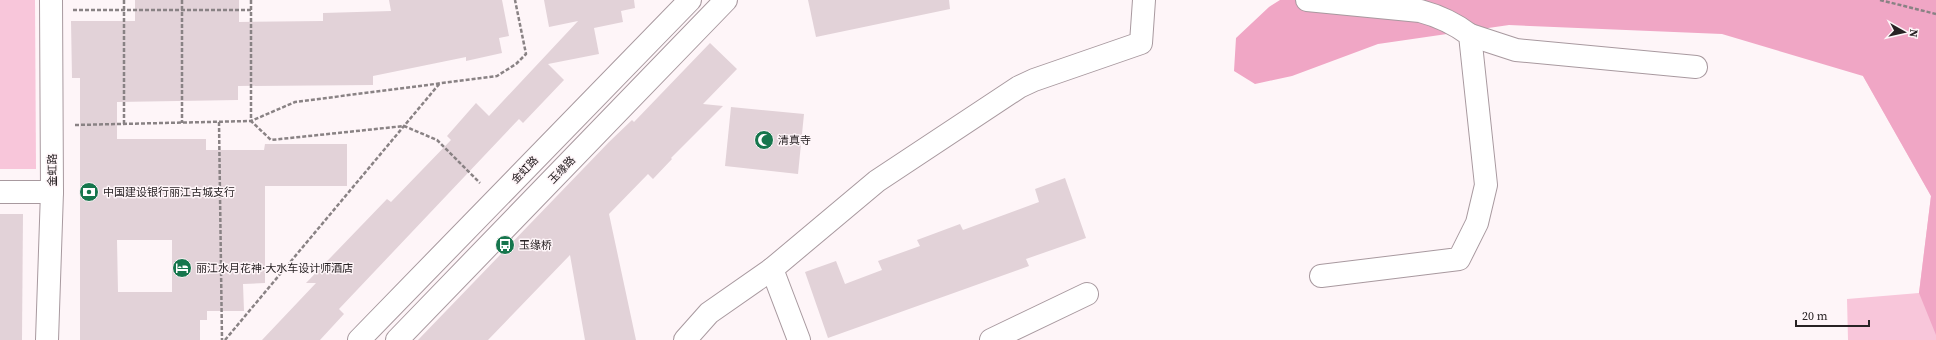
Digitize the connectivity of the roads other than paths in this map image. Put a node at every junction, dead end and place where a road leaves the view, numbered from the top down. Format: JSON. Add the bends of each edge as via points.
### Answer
{"nodes":[{"id":1,"x":690,"y":0,"type":"edge"},
{"id":2,"x":726,"y":0,"type":"edge"},
{"id":3,"x":1144,"y":0,"type":"edge"},
{"id":4,"x":1307,"y":0,"type":"edge"},
{"id":5,"x":51,"y":5,"type":"edge"},
{"id":6,"x":1470,"y":35,"type":"junction"},
{"id":7,"x":1696,"y":67,"type":"dead end"},
{"id":8,"x":0,"y":192,"type":"edge"},
{"id":9,"x":52,"y":192,"type":"junction"},
{"id":10,"x":772,"y":270,"type":"junction"},
{"id":11,"x":1321,"y":276,"type":"dead end"},
{"id":12,"x":1087,"y":294,"type":"dead end"},
{"id":13,"x":47,"y":340,"type":"edge"},
{"id":14,"x":359,"y":340,"type":"edge"},
{"id":15,"x":397,"y":340,"type":"edge"},
{"id":16,"x":685,"y":340,"type":"edge"},
{"id":17,"x":798,"y":340,"type":"edge"},
{"id":18,"x":991,"y":340,"type":"edge"}],
"edges":[{"from":1,"to":14,"type":"street","name":"金虹路"},
{"from":2,"to":15,"type":"street","name":"玉缘路"},
{"from":3,"to":10,"type":"street","via":[[1140,43],[1019,87],[877,181]]},
{"from":4,"to":6,"type":"street","via":[[1420,11],[1455,24]]},
{"from":5,"to":9,"type":"street","name":"金虹路"},
{"from":6,"to":7,"type":"street","via":[[1516,50]]},
{"from":6,"to":11,"type":"street","via":[[1486,185],[1478,223],[1459,259]]},
{"from":8,"to":9,"type":"street"},
{"from":9,"to":13,"type":"street","name":"金虹路"},
{"from":10,"to":16,"type":"street","via":[[709,313]]},
{"from":10,"to":17,"type":"street"},
{"from":12,"to":18,"type":"street"}]}
